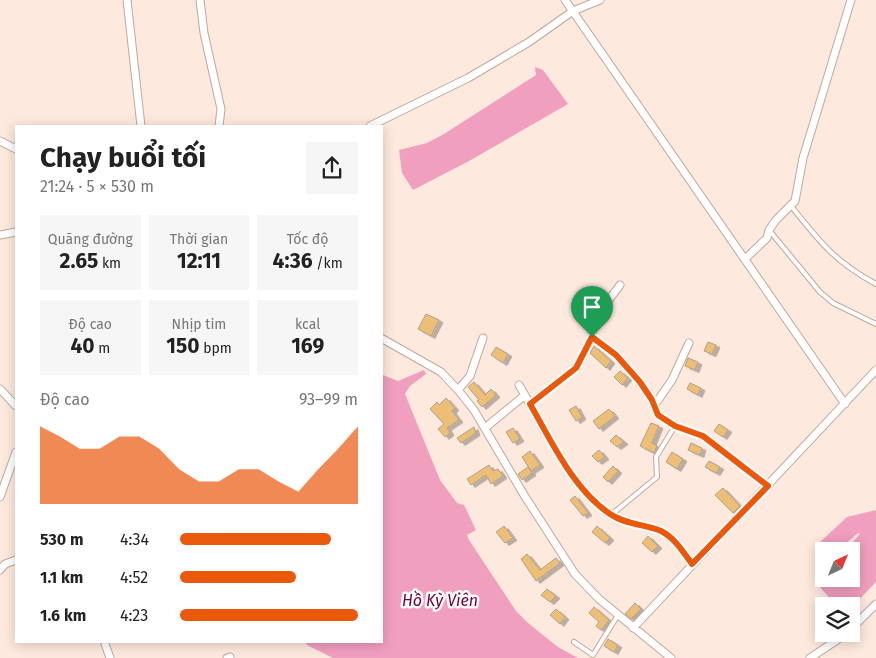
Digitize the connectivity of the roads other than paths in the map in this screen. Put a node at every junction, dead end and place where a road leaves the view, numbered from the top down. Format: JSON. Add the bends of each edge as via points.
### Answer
{"nodes":[{"id":1,"x":126,"y":0,"type":"edge"},
{"id":2,"x":200,"y":0,"type":"edge"},
{"id":3,"x":565,"y":0,"type":"edge"},
{"id":4,"x":600,"y":0,"type":"edge"},
{"id":5,"x":851,"y":0,"type":"edge"},
{"id":6,"x":573,"y":11,"type":"junction"},
{"id":7,"x":141,"y":125,"type":"edge"},
{"id":8,"x":219,"y":125,"type":"edge"},
{"id":9,"x":372,"y":125,"type":"edge"},
{"id":10,"x":0,"y":141,"type":"edge"},
{"id":11,"x":15,"y":148,"type":"edge"},
{"id":12,"x":791,"y":206,"type":"junction"},
{"id":13,"x":769,"y":230,"type":"junction"},
{"id":14,"x":15,"y":232,"type":"edge"},
{"id":15,"x":0,"y":235,"type":"edge"},
{"id":16,"x":744,"y":259,"type":"junction"},
{"id":17,"x":876,"y":284,"type":"edge"},
{"id":18,"x":620,"y":285,"type":"dead end"},
{"id":19,"x":876,"y":324,"type":"edge"},
{"id":20,"x":592,"y":337,"type":"junction"},
{"id":21,"x":483,"y":338,"type":"dead end"},
{"id":22,"x":383,"y":339,"type":"edge"},
{"id":23,"x":689,"y":343,"type":"dead end"},
{"id":24,"x":876,"y":370,"type":"edge"},
{"id":25,"x":520,"y":386,"type":"dead end"},
{"id":26,"x":0,"y":389,"type":"edge"},
{"id":27,"x":458,"y":390,"type":"junction"},
{"id":28,"x":525,"y":395,"type":"junction"},
{"id":29,"x":530,"y":404,"type":"junction"},
{"id":30,"x":846,"y":404,"type":"junction"},
{"id":31,"x":15,"y":405,"type":"edge"},
{"id":32,"x":654,"y":406,"type":"junction"},
{"id":33,"x":675,"y":426,"type":"junction"},
{"id":34,"x":485,"y":428,"type":"junction"},
{"id":35,"x":15,"y":455,"type":"edge"},
{"id":36,"x":768,"y":486,"type":"junction"},
{"id":37,"x":0,"y":497,"type":"edge"},
{"id":38,"x":611,"y":515,"type":"junction"},
{"id":39,"x":15,"y":560,"type":"edge"},
{"id":40,"x":692,"y":564,"type":"junction"},
{"id":41,"x":0,"y":570,"type":"edge"},
{"id":42,"x":876,"y":604,"type":"edge"},
{"id":43,"x":618,"y":615,"type":"junction"},
{"id":44,"x":860,"y":620,"type":"edge"},
{"id":45,"x":633,"y":628,"type":"junction"},
{"id":46,"x":574,"y":642,"type":"dead end"},
{"id":47,"x":834,"y":642,"type":"edge"},
{"id":48,"x":105,"y":643,"type":"edge"},
{"id":49,"x":110,"y":658,"type":"edge"},
{"id":50,"x":671,"y":658,"type":"edge"},
{"id":51,"x":810,"y":658,"type":"edge"}],
"edges":[{"from":1,"to":7,"type":"street"},
{"from":2,"to":8,"type":"street","via":[[221,109]]},
{"from":3,"to":6,"type":"street"},
{"from":4,"to":6,"type":"street"},
{"from":5,"to":12,"type":"street"},
{"from":6,"to":9,"type":"street","via":[[468,78]]},
{"from":6,"to":16,"type":"street"},
{"from":10,"to":11,"type":"street"},
{"from":12,"to":13,"type":"street"},
{"from":12,"to":17,"type":"lane","via":[[825,248],[855,273]]},
{"from":13,"to":16,"type":"street","via":[[767,238]]},
{"from":13,"to":19,"type":"lane","via":[[820,292],[833,303]]},
{"from":14,"to":15,"type":"street"},
{"from":16,"to":30,"type":"street"},
{"from":18,"to":20,"type":"street","via":[[593,321]]},
{"from":20,"to":29,"type":"street","via":[[576,368]]},
{"from":20,"to":32,"type":"street","via":[[616,355],[640,382]]},
{"from":21,"to":27,"type":"street","via":[[470,376]]},
{"from":22,"to":27,"type":"street","via":[[433,367]]},
{"from":23,"to":32,"type":"street","via":[[672,380]]},
{"from":24,"to":30,"type":"street"},
{"from":25,"to":28,"type":"street"},
{"from":26,"to":31,"type":"street"},
{"from":27,"to":34,"type":"street"},
{"from":28,"to":29,"type":"street"},
{"from":28,"to":34,"type":"street"},
{"from":29,"to":38,"type":"street","via":[[582,489]]},
{"from":30,"to":36,"type":"street"},
{"from":32,"to":33,"type":"street","via":[[658,415]]},
{"from":33,"to":36,"type":"street","via":[[703,436]]},
{"from":33,"to":38,"type":"lane","via":[[656,457],[657,476]]},
{"from":34,"to":43,"type":"street","via":[[575,574]]},
{"from":35,"to":37,"type":"street"},
{"from":36,"to":40,"type":"street"},
{"from":38,"to":40,"type":"street","via":[[666,534]]},
{"from":39,"to":41,"type":"street"},
{"from":40,"to":45,"type":"street"},
{"from":42,"to":44,"type":"street"},
{"from":43,"to":45,"type":"street"},
{"from":43,"to":46,"type":"lane","via":[[592,655]]},
{"from":45,"to":50,"type":"street"},
{"from":47,"to":51,"type":"street"},
{"from":48,"to":49,"type":"street"}]}
